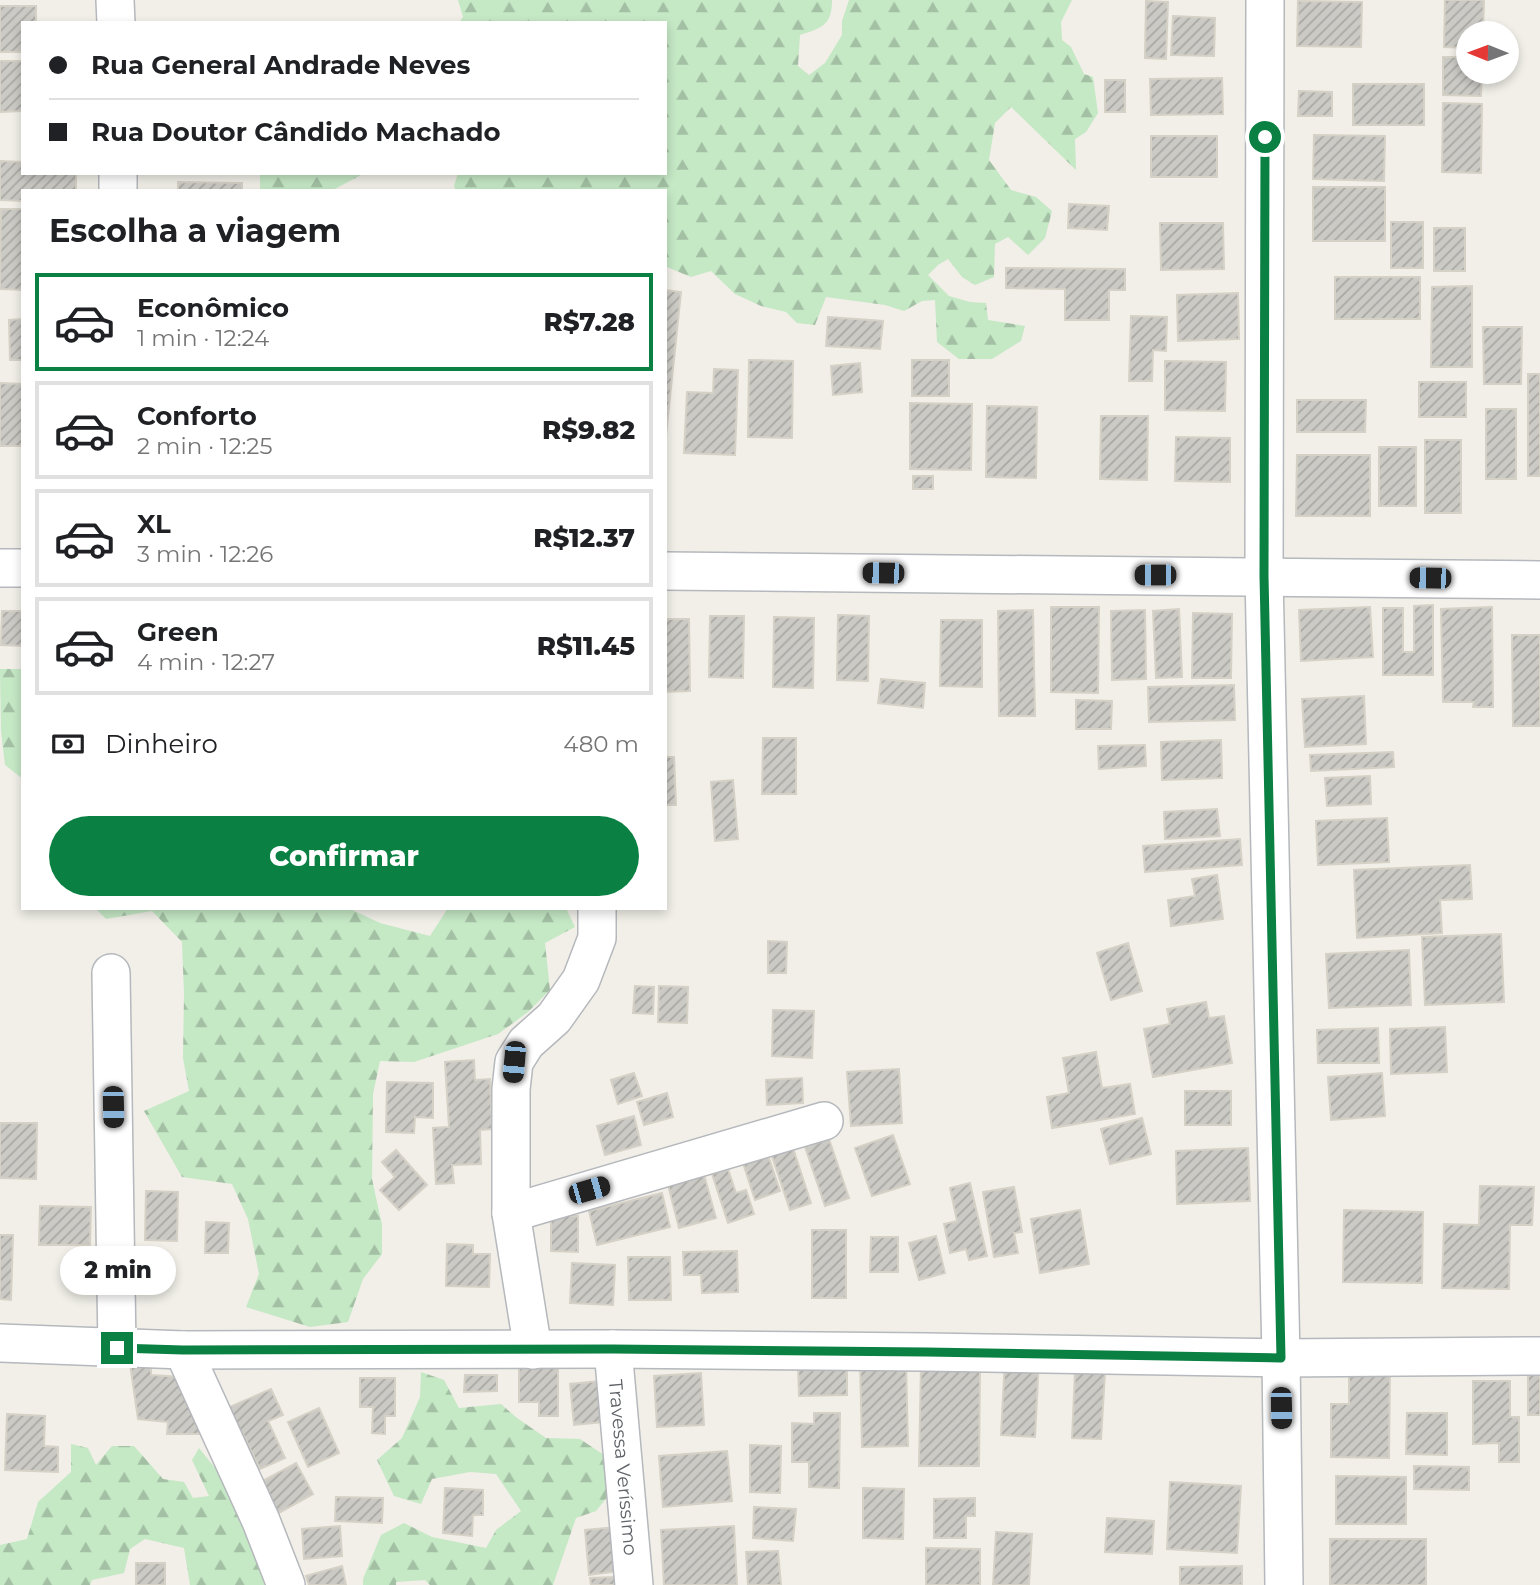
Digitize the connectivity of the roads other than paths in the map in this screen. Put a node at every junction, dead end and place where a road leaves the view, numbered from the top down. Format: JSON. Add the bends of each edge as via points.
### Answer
{"nodes":[{"id":1,"x":115,"y":0,"type":"edge"},
{"id":2,"x":1265,"y":0,"type":"edge"},
{"id":3,"x":116,"y":21,"type":"edge"},
{"id":4,"x":0,"y":568,"type":"edge"},
{"id":5,"x":21,"y":568,"type":"edge"},
{"id":6,"x":667,"y":571,"type":"edge"},
{"id":7,"x":1264,"y":576,"type":"junction"},
{"id":8,"x":1540,"y":580,"type":"edge"},
{"id":9,"x":597,"y":910,"type":"edge"},
{"id":10,"x":111,"y":973,"type":"dead end"},
{"id":11,"x":824,"y":1121,"type":"dead end"},
{"id":12,"x":511,"y":1213,"type":"junction"},
{"id":13,"x":0,"y":1343,"type":"edge"},
{"id":14,"x":117,"y":1348,"type":"junction"},
{"id":15,"x":612,"y":1349,"type":"junction"},
{"id":16,"x":183,"y":1350,"type":"junction"},
{"id":17,"x":533,"y":1350,"type":"junction"},
{"id":18,"x":1540,"y":1356,"type":"edge"},
{"id":19,"x":1281,"y":1358,"type":"junction"},
{"id":20,"x":286,"y":1585,"type":"edge"},
{"id":21,"x":634,"y":1585,"type":"edge"},
{"id":22,"x":1284,"y":1585,"type":"edge"}],
"edges":[{"from":1,"to":3,"type":"street"},
{"from":2,"to":7,"type":"street"},
{"from":4,"to":5,"type":"street"},
{"from":6,"to":7,"type":"street"},
{"from":7,"to":8,"type":"street"},
{"from":7,"to":19,"type":"street"},
{"from":9,"to":12,"type":"street","via":[[597,938],[582,981],[514,1062]]},
{"from":10,"to":14,"type":"street"},
{"from":11,"to":12,"type":"street"},
{"from":12,"to":17,"type":"street"},
{"from":13,"to":14,"type":"street"},
{"from":14,"to":16,"type":"street"},
{"from":15,"to":17,"type":"street"},
{"from":15,"to":19,"type":"street"},
{"from":15,"to":21,"type":"street","name":"Travessa Veríssimo"},
{"from":16,"to":17,"type":"street"},
{"from":16,"to":20,"type":"street"},
{"from":18,"to":19,"type":"street"},
{"from":19,"to":22,"type":"street"}]}
